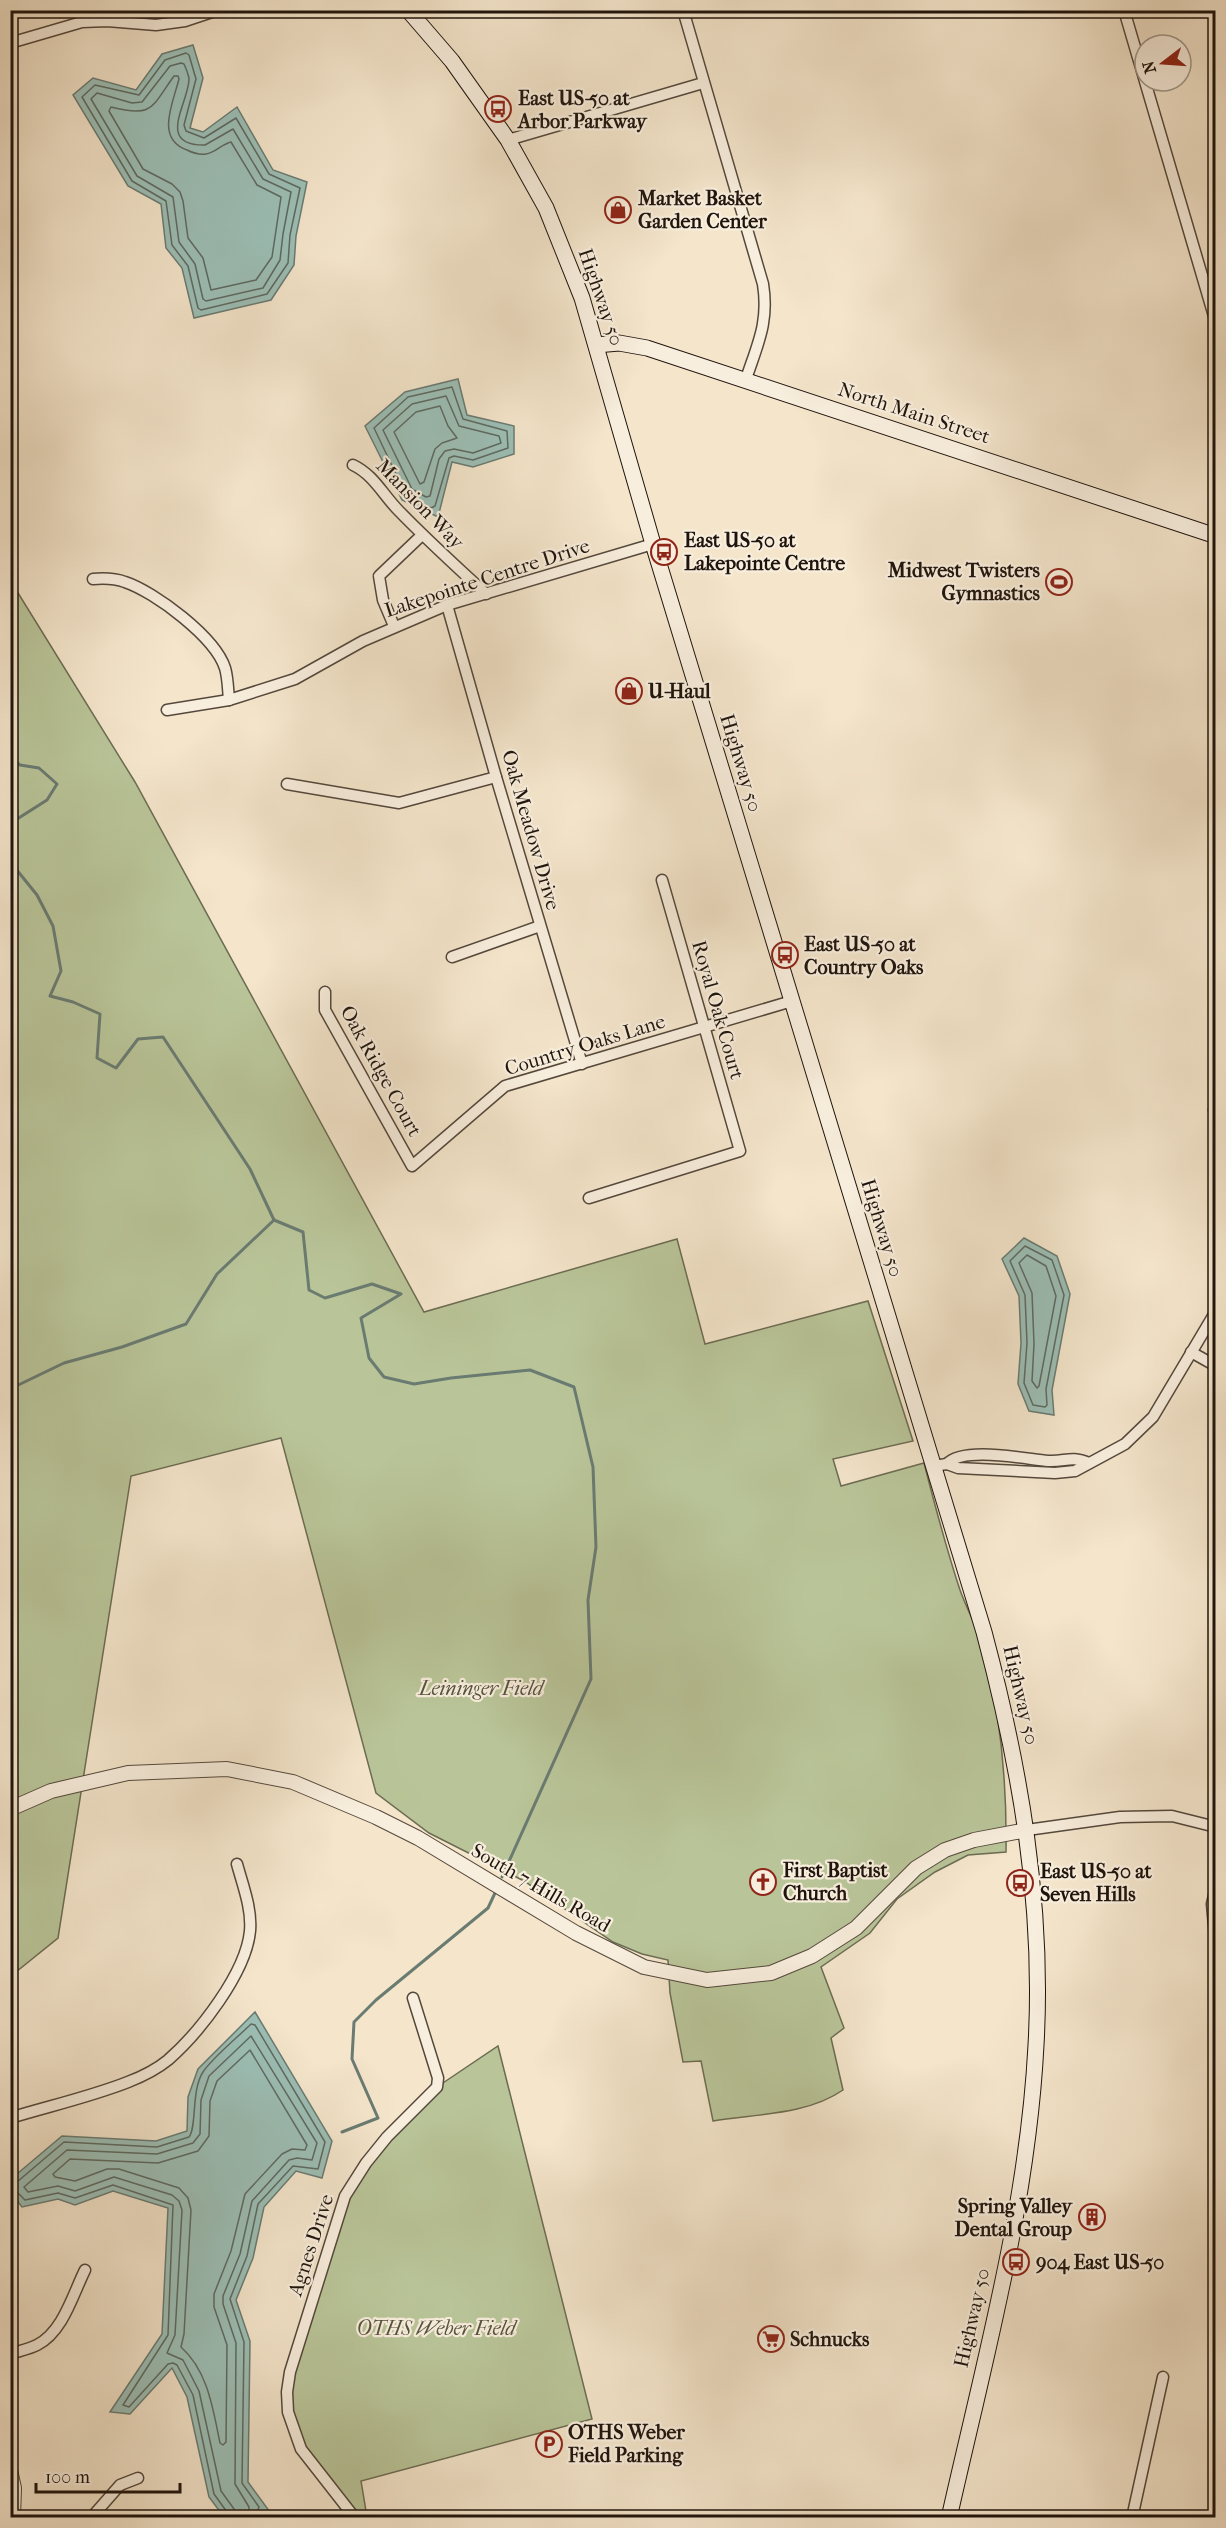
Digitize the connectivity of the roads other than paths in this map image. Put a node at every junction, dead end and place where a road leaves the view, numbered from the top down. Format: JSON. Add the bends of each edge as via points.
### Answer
{"nodes":[{"id":1,"x":218,"y":10,"type":"edge"},
{"id":2,"x":408,"y":10,"type":"edge"},
{"id":3,"x":682,"y":10,"type":"edge"},
{"id":4,"x":1124,"y":10,"type":"edge"},
{"id":5,"x":10,"y":44,"type":"edge"},
{"id":6,"x":703,"y":83,"type":"junction"},
{"id":7,"x":508,"y":140,"type":"junction"},
{"id":8,"x":1215,"y":324,"type":"edge"},
{"id":9,"x":596,"y":345,"type":"junction"},
{"id":10,"x":746,"y":379,"type":"junction"},
{"id":11,"x":354,"y":465,"type":"dead end"},
{"id":12,"x":422,"y":535,"type":"junction"},
{"id":13,"x":1215,"y":536,"type":"edge"},
{"id":14,"x":653,"y":543,"type":"junction"},
{"id":15,"x":93,"y":579,"type":"dead end"},
{"id":16,"x":486,"y":594,"type":"junction"},
{"id":17,"x":447,"y":605,"type":"junction"},
{"id":18,"x":394,"y":626,"type":"junction"},
{"id":19,"x":229,"y":700,"type":"junction"},
{"id":20,"x":167,"y":710,"type":"dead end"},
{"id":21,"x":496,"y":777,"type":"junction"},
{"id":22,"x":287,"y":784,"type":"dead end"},
{"id":23,"x":662,"y":880,"type":"dead end"},
{"id":24,"x":540,"y":926,"type":"junction"},
{"id":25,"x":452,"y":957,"type":"dead end"},
{"id":26,"x":325,"y":992,"type":"dead end"},
{"id":27,"x":792,"y":1000,"type":"junction"},
{"id":28,"x":705,"y":1027,"type":"junction"},
{"id":29,"x":582,"y":1064,"type":"junction"},
{"id":30,"x":412,"y":1166,"type":"joint"},
{"id":31,"x":589,"y":1198,"type":"dead end"},
{"id":32,"x":1215,"y":1311,"type":"edge"},
{"id":33,"x":1191,"y":1352,"type":"junction"},
{"id":34,"x":1215,"y":1366,"type":"edge"},
{"id":35,"x":940,"y":1465,"type":"junction"},
{"id":36,"x":10,"y":1809,"type":"edge"},
{"id":37,"x":1215,"y":1827,"type":"edge"},
{"id":38,"x":1027,"y":1830,"type":"junction"},
{"id":39,"x":237,"y":1864,"type":"dead end"},
{"id":40,"x":1215,"y":1887,"type":"edge"},
{"id":41,"x":1215,"y":1948,"type":"edge"},
{"id":42,"x":413,"y":1998,"type":"dead end"},
{"id":43,"x":10,"y":2118,"type":"edge"},
{"id":44,"x":85,"y":2270,"type":"dead end"},
{"id":45,"x":10,"y":2354,"type":"edge"},
{"id":46,"x":1163,"y":2376,"type":"dead end"},
{"id":47,"x":10,"y":2470,"type":"edge"},
{"id":48,"x":138,"y":2478,"type":"dead end"},
{"id":49,"x":13,"y":2517,"type":"edge"},
{"id":50,"x":91,"y":2517,"type":"edge"},
{"id":51,"x":355,"y":2517,"type":"edge"},
{"id":52,"x":948,"y":2517,"type":"edge"},
{"id":53,"x":1132,"y":2517,"type":"edge"}],
"edges":[{"from":1,"to":5,"type":"street","via":[[156,25],[82,22]]},
{"from":2,"to":7,"type":"main road","name":"Highway 50","via":[[452,61]]},
{"from":3,"to":6,"type":"street"},
{"from":4,"to":8,"type":"street"},
{"from":6,"to":7,"type":"street"},
{"from":6,"to":10,"type":"street","via":[[765,295],[763,328]]},
{"from":7,"to":9,"type":"main road","name":"Highway 50","via":[[568,260]]},
{"from":9,"to":10,"type":"main road","name":"North Main Street","via":[[619,343],[647,348]]},
{"from":9,"to":14,"type":"main road","name":"Highway 50"},
{"from":10,"to":13,"type":"main road","name":"North Main Street"},
{"from":11,"to":12,"type":"street","name":"Mansion Way","via":[[366,471]]},
{"from":12,"to":16,"type":"street","name":"Mansion Way"},
{"from":12,"to":18,"type":"street","via":[[379,576],[382,600]]},
{"from":14,"to":16,"type":"street","name":"Lakepointe Centre Drive"},
{"from":14,"to":27,"type":"main road","name":"Highway 50"},
{"from":15,"to":19,"type":"street","via":[[128,583],[173,611],[200,634],[225,668]]},
{"from":16,"to":17,"type":"street","name":"Lakepointe Centre Drive"},
{"from":17,"to":18,"type":"street","name":"Lakepointe Centre Drive"},
{"from":17,"to":21,"type":"street","name":"Oak Meadow Drive"},
{"from":18,"to":19,"type":"street","name":"Lakepointe Centre Drive","via":[[295,679]]},
{"from":19,"to":20,"type":"street","name":"Lakepointe Centre Drive"},
{"from":21,"to":22,"type":"street","via":[[399,804]]},
{"from":21,"to":24,"type":"street","name":"Oak Meadow Drive"},
{"from":23,"to":28,"type":"street","name":"Royal Oak Court"},
{"from":24,"to":25,"type":"street"},
{"from":24,"to":29,"type":"street","name":"Oak Meadow Drive"},
{"from":26,"to":30,"type":"street","name":"Oak Ridge Court","via":[[325,1010]]},
{"from":27,"to":28,"type":"street","name":"Country Oaks Lane"},
{"from":27,"to":35,"type":"main road","name":"Highway 50"},
{"from":28,"to":29,"type":"street","name":"Country Oaks Lane"},
{"from":28,"to":31,"type":"street","name":"Royal Oak Court","via":[[741,1151]]},
{"from":29,"to":30,"type":"street","name":"Country Oaks Lane","via":[[505,1086]]},
{"from":32,"to":33,"type":"street"},
{"from":33,"to":34,"type":"street"},
{"from":33,"to":35,"type":"street","via":[[1153,1417],[1125,1444],[1075,1471]]},
{"from":35,"to":38,"type":"main road","name":"Highway 50","via":[[1012,1743]]},
{"from":36,"to":38,"type":"street","name":"South 7 Hills Road","via":[[51,1791],[128,1773],[227,1769],[293,1782],[418,1838],[576,1933],[644,1967],[707,1980],[771,1973],[812,1956],[856,1928],[916,1868],[945,1850]]},
{"from":37,"to":38,"type":"street","via":[[1172,1816],[1120,1817]]},
{"from":38,"to":52,"type":"main road","name":"Highway 50","via":[[1037,1991],[1032,2097],[1005,2267]]},
{"from":39,"to":43,"type":"street","via":[[250,1919],[245,1955],[210,2013],[168,2060],[129,2082]]},
{"from":40,"to":41,"type":"street"},
{"from":42,"to":51,"type":"street","name":"Agnes Drive","via":[[438,2078],[437,2087],[387,2138],[345,2196],[295,2353],[287,2392],[288,2412],[301,2449]]},
{"from":44,"to":45,"type":"street","via":[[50,2335],[39,2344]]},
{"from":46,"to":53,"type":"street"},
{"from":47,"to":49,"type":"street"},
{"from":48,"to":50,"type":"street","via":[[120,2485]]}]}
